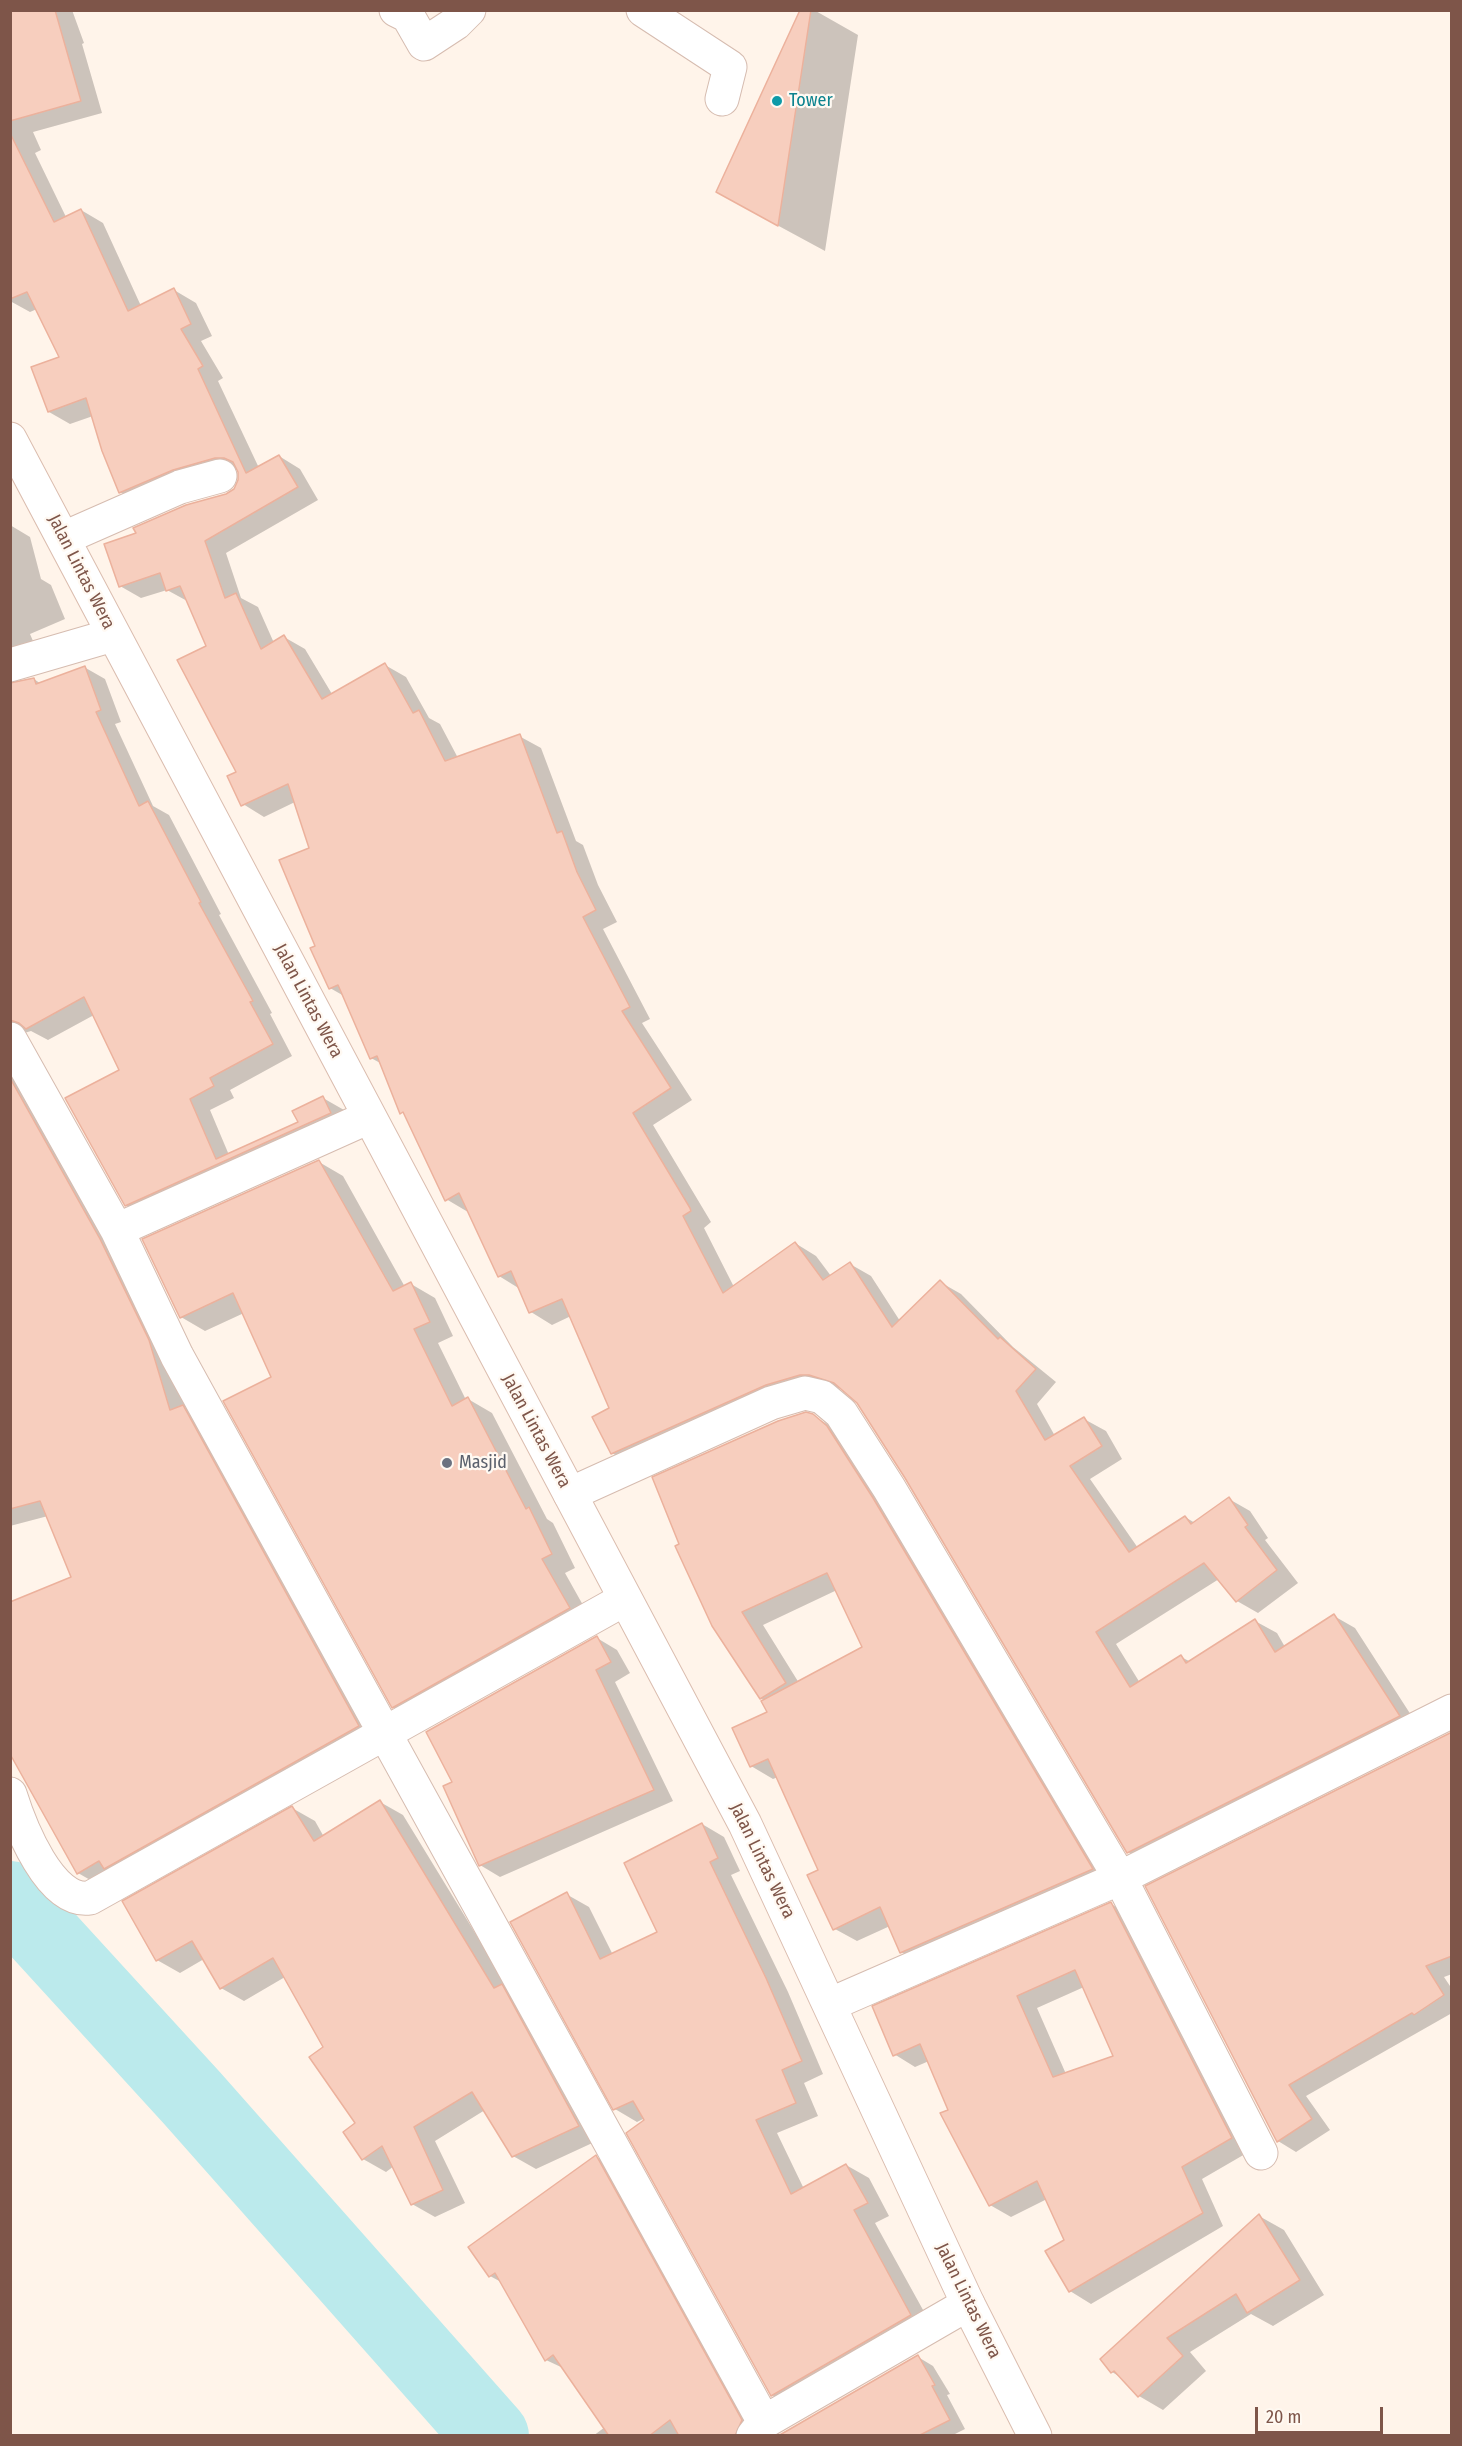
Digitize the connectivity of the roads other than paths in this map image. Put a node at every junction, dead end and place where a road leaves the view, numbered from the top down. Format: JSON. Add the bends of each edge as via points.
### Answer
{"nodes":[{"id":1,"x":396,"y":10,"type":"edge"},
{"id":2,"x":469,"y":10,"type":"edge"},
{"id":3,"x":643,"y":10,"type":"edge"},
{"id":4,"x":722,"y":99,"type":"dead end"},
{"id":5,"x":10,"y":439,"type":"edge"},
{"id":6,"x":220,"y":476,"type":"dead end"},
{"id":7,"x":64,"y":538,"type":"junction"},
{"id":8,"x":113,"y":635,"type":"junction"},
{"id":9,"x":10,"y":665,"type":"edge"},
{"id":10,"x":10,"y":1039,"type":"edge"},
{"id":11,"x":369,"y":1117,"type":"junction"},
{"id":12,"x":117,"y":1230,"type":"junction"},
{"id":13,"x":570,"y":1494,"type":"junction"},
{"id":14,"x":625,"y":1599,"type":"junction"},
{"id":15,"x":1452,"y":1711,"type":"edge"},
{"id":16,"x":385,"y":1734,"type":"junction"},
{"id":17,"x":10,"y":1794,"type":"edge"},
{"id":18,"x":1119,"y":1878,"type":"junction"},
{"id":19,"x":831,"y":2004,"type":"junction"},
{"id":20,"x":1261,"y":2153,"type":"dead end"},
{"id":21,"x":968,"y":2304,"type":"junction"},
{"id":22,"x":758,"y":2429,"type":"edge"},
{"id":23,"x":1035,"y":2436,"type":"edge"}],
"edges":[{"from":1,"to":2,"type":"street","via":[[408,16],[424,44]]},
{"from":3,"to":4,"type":"street","via":[[730,67]]},
{"from":5,"to":7,"type":"street","name":"Jalan Lintas Wera"},
{"from":6,"to":7,"type":"street","via":[[180,487]]},
{"from":7,"to":8,"type":"street","name":"Jalan Lintas Wera"},
{"from":8,"to":9,"type":"street"},
{"from":8,"to":11,"type":"street","name":"Jalan Lintas Wera"},
{"from":10,"to":12,"type":"street"},
{"from":11,"to":12,"type":"street"},
{"from":11,"to":13,"type":"street","name":"Jalan Lintas Wera"},
{"from":12,"to":16,"type":"street","via":[[177,1356]]},
{"from":13,"to":14,"type":"street","name":"Jalan Lintas Wera"},
{"from":13,"to":18,"type":"street","via":[[771,1403],[805,1393],[822,1397],[841,1413],[889,1488]]},
{"from":14,"to":16,"type":"street"},
{"from":14,"to":19,"type":"street","name":"Jalan Lintas Wera","via":[[745,1824]]},
{"from":15,"to":18,"type":"street"},
{"from":16,"to":17,"type":"street","via":[[90,1898],[80,1899],[66,1893],[52,1878],[31,1848]]},
{"from":16,"to":22,"type":"street"},
{"from":18,"to":19,"type":"street"},
{"from":18,"to":20,"type":"street"},
{"from":19,"to":21,"type":"street","name":"Jalan Lintas Wera"},
{"from":21,"to":22,"type":"street"},
{"from":21,"to":23,"type":"street","name":"Jalan Lintas Wera"}]}
